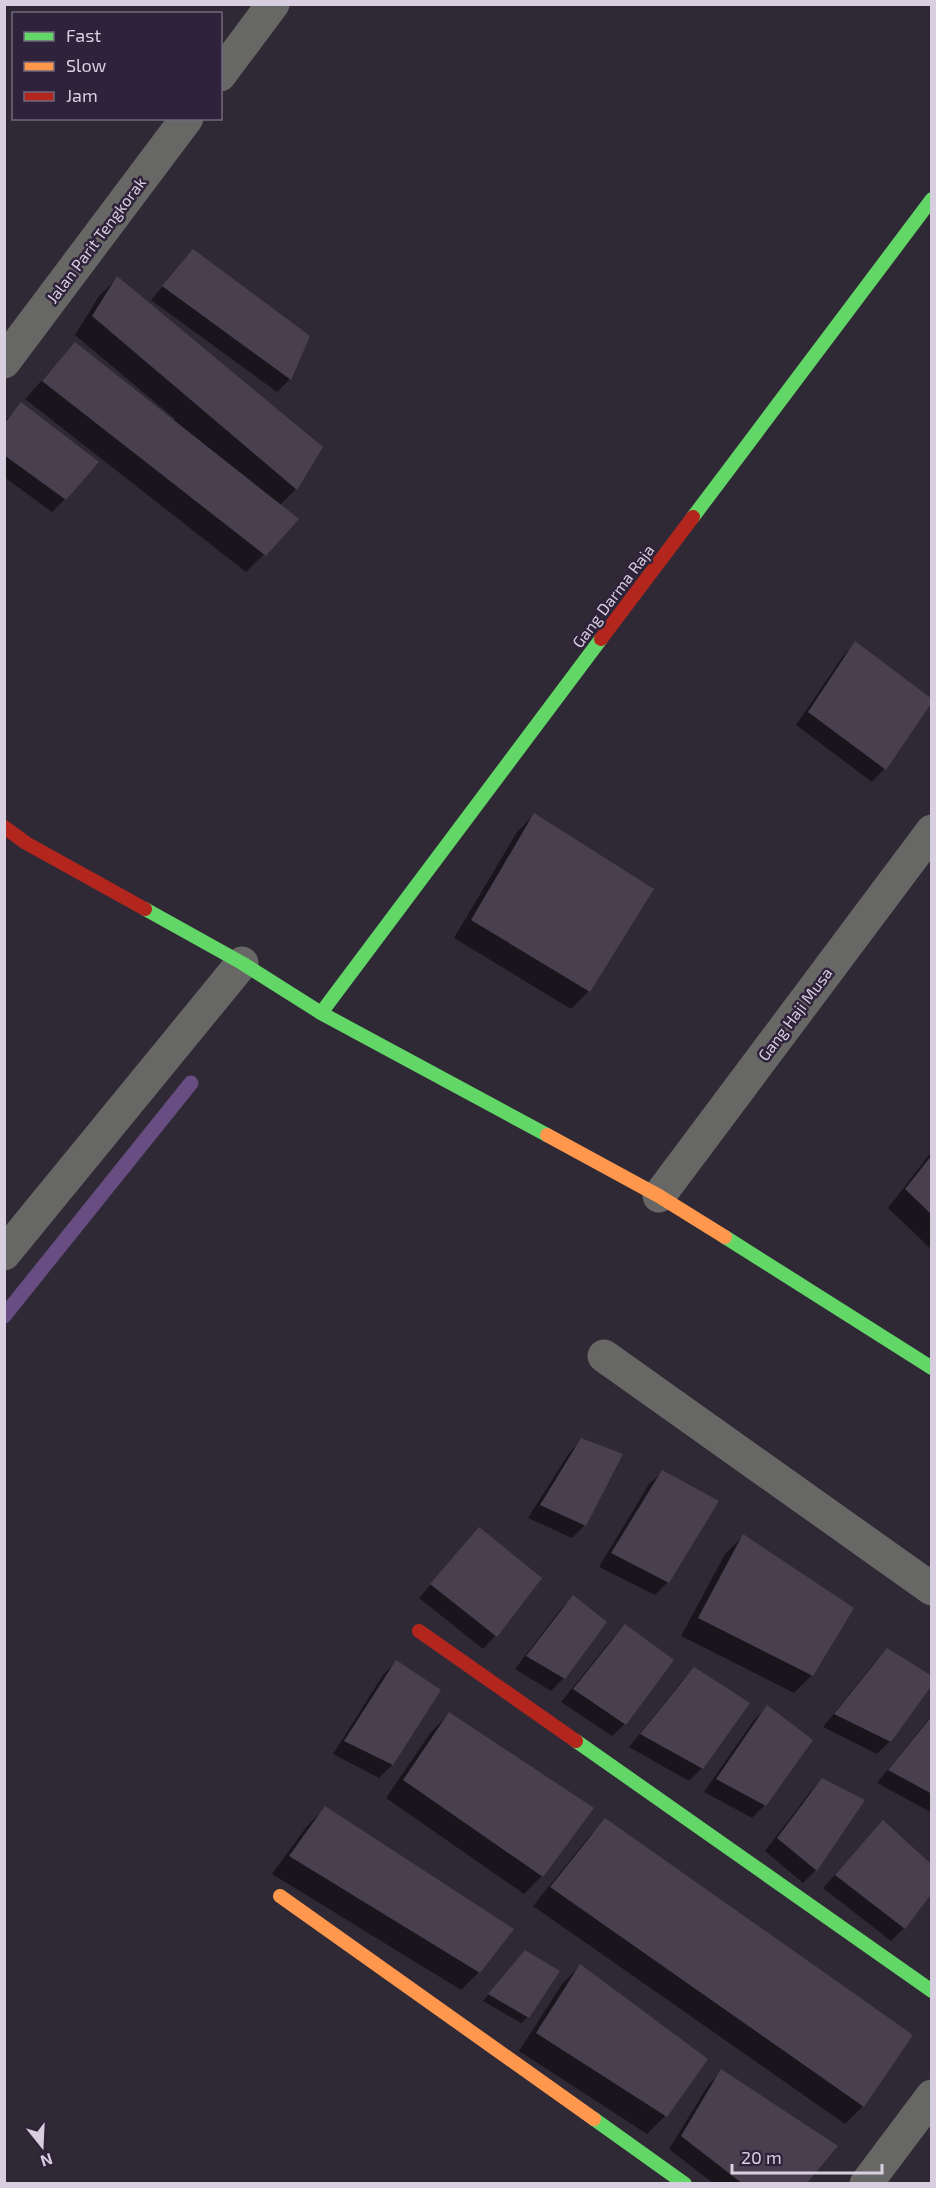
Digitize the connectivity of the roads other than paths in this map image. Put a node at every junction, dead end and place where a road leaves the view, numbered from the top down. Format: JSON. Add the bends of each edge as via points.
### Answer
{"nodes":[{"id":1,"x":273,"y":4,"type":"edge"},
{"id":2,"x":222,"y":72,"type":"edge"},
{"id":3,"x":186,"y":120,"type":"edge"},
{"id":4,"x":932,"y":199,"type":"edge"},
{"id":5,"x":4,"y":362,"type":"edge"},
{"id":6,"x":4,"y":827,"type":"edge"},
{"id":7,"x":932,"y":831,"type":"edge"},
{"id":8,"x":242,"y":963,"type":"junction"},
{"id":9,"x":321,"y":1013,"type":"junction"},
{"id":10,"x":659,"y":1196,"type":"junction"},
{"id":11,"x":4,"y":1254,"type":"edge"},
{"id":12,"x":604,"y":1356,"type":"dead end"},
{"id":13,"x":932,"y":1368,"type":"edge"},
{"id":14,"x":932,"y":1589,"type":"edge"},
{"id":15,"x":419,"y":1631,"type":"dead end"},
{"id":16,"x":280,"y":1896,"type":"dead end"},
{"id":17,"x":932,"y":1991,"type":"edge"},
{"id":18,"x":932,"y":2096,"type":"edge"},
{"id":19,"x":685,"y":2184,"type":"edge"},
{"id":20,"x":866,"y":2184,"type":"edge"}],
"edges":[{"from":1,"to":2,"type":"street"},
{"from":3,"to":5,"type":"street","name":"Jalan Parit Tengkorak"},
{"from":4,"to":9,"type":"street","name":"Gang Darma Raja"},
{"from":6,"to":8,"type":"street"},
{"from":7,"to":10,"type":"street","name":"Gang Haji Musa"},
{"from":8,"to":9,"type":"street"},
{"from":8,"to":11,"type":"street"},
{"from":9,"to":10,"type":"street"},
{"from":10,"to":13,"type":"street"},
{"from":12,"to":14,"type":"street"},
{"from":15,"to":17,"type":"street"},
{"from":16,"to":19,"type":"street"},
{"from":18,"to":20,"type":"street"}]}
